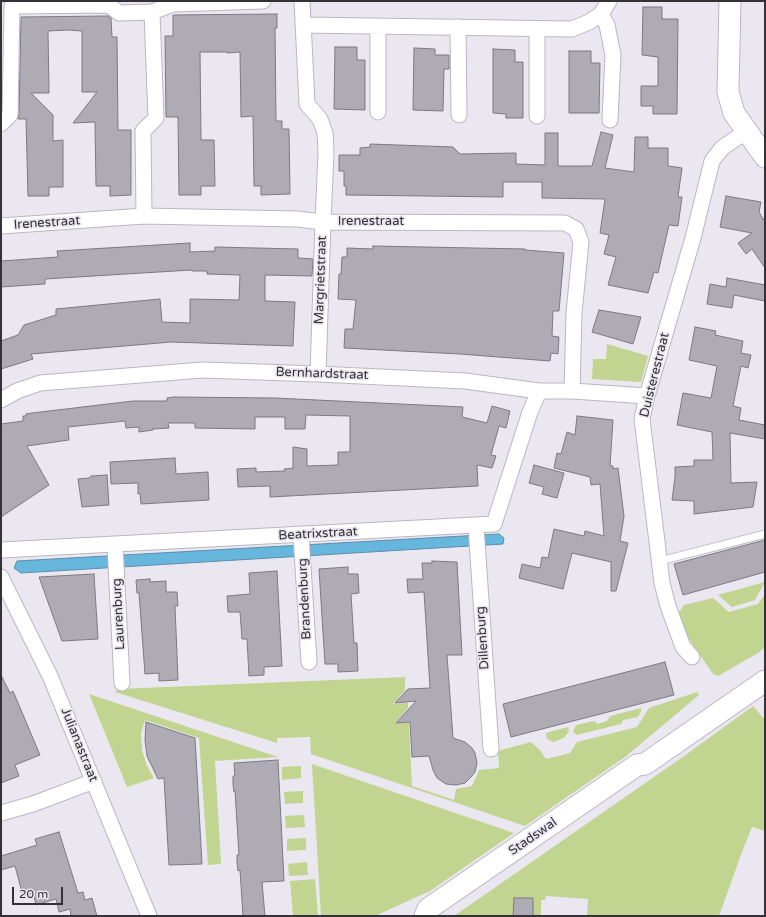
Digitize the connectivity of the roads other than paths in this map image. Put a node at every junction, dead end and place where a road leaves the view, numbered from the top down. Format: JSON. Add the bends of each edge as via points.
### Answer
{"nodes":[{"id":1,"x":263,"y":1,"type":"edge"},
{"id":2,"x":302,"y":1,"type":"edge"},
{"id":3,"x":609,"y":1,"type":"edge"},
{"id":4,"x":730,"y":1,"type":"edge"},
{"id":5,"x":8,"y":12,"type":"edge"},
{"id":6,"x":152,"y":12,"type":"junction"},
{"id":7,"x":601,"y":14,"type":"junction"},
{"id":8,"x":303,"y":25,"type":"junction"},
{"id":9,"x":378,"y":26,"type":"junction"},
{"id":10,"x":458,"y":27,"type":"junction"},
{"id":11,"x":537,"y":29,"type":"junction"},
{"id":12,"x":378,"y":112,"type":"dead end"},
{"id":13,"x":459,"y":115,"type":"dead end"},
{"id":14,"x":537,"y":116,"type":"dead end"},
{"id":15,"x":610,"y":120,"type":"dead end"},
{"id":16,"x":1,"y":124,"type":"edge"},
{"id":17,"x":747,"y":131,"type":"junction"},
{"id":18,"x":765,"y":157,"type":"edge"},
{"id":19,"x":144,"y":216,"type":"junction"},
{"id":20,"x":323,"y":222,"type":"junction"},
{"id":21,"x":1,"y":226,"type":"edge"},
{"id":22,"x":318,"y":374,"type":"junction"},
{"id":23,"x":539,"y":391,"type":"junction"},
{"id":24,"x":572,"y":391,"type":"junction"},
{"id":25,"x":647,"y":396,"type":"junction"},
{"id":26,"x":1,"y":400,"type":"edge"},
{"id":27,"x":765,"y":534,"type":"edge"},
{"id":28,"x":477,"y":536,"type":"junction"},
{"id":29,"x":302,"y":546,"type":"junction"},
{"id":30,"x":1,"y":550,"type":"edge"},
{"id":31,"x":116,"y":555,"type":"junction"},
{"id":32,"x":660,"y":561,"type":"junction"},
{"id":33,"x":1,"y":577,"type":"edge"},
{"id":34,"x":692,"y":657,"type":"dead end"},
{"id":35,"x":309,"y":662,"type":"dead end"},
{"id":36,"x":765,"y":668,"type":"edge"},
{"id":37,"x":765,"y":681,"type":"edge"},
{"id":38,"x":122,"y":683,"type":"dead end"},
{"id":39,"x":491,"y":749,"type":"dead end"},
{"id":40,"x":637,"y":765,"type":"junction"},
{"id":41,"x":94,"y":781,"type":"junction"},
{"id":42,"x":1,"y":813,"type":"edge"},
{"id":43,"x":427,"y":912,"type":"edge"},
{"id":44,"x":149,"y":916,"type":"edge"},
{"id":45,"x":409,"y":916,"type":"edge"}],
"edges":[{"from":1,"to":6,"type":"street","via":[[173,4]]},
{"from":2,"to":8,"type":"street","name":"Margrietstraat"},
{"from":3,"to":7,"type":"street"},
{"from":4,"to":17,"type":"main road","via":[[728,92],[734,113]]},
{"from":5,"to":6,"type":"street","via":[[109,5],[119,13]]},
{"from":5,"to":16,"type":"street","via":[[10,116]]},
{"from":6,"to":19,"type":"street","via":[[156,118],[143,131]]},
{"from":7,"to":11,"type":"street","via":[[572,29]]},
{"from":7,"to":15,"type":"street","via":[[607,25],[613,55]]},
{"from":8,"to":9,"type":"street"},
{"from":8,"to":20,"type":"street","name":"Margrietstraat","via":[[307,104],[320,119],[325,133]]},
{"from":9,"to":10,"type":"street"},
{"from":9,"to":12,"type":"street"},
{"from":10,"to":11,"type":"street"},
{"from":10,"to":13,"type":"street"},
{"from":11,"to":14,"type":"street"},
{"from":17,"to":18,"type":"main road"},
{"from":17,"to":25,"type":"street","name":"Duisterestraat","via":[[722,148],[712,161],[693,238]]},
{"from":19,"to":20,"type":"street","name":"Irenestraat","via":[[296,219]]},
{"from":19,"to":21,"type":"street","name":"Irenestraat"},
{"from":20,"to":22,"type":"street","name":"Margrietstraat"},
{"from":20,"to":24,"type":"street","name":"Irenestraat","via":[[565,223],[576,229],[581,242],[574,313]]},
{"from":22,"to":23,"type":"street","name":"Bernhardstraat","via":[[465,382]]},
{"from":22,"to":26,"type":"street","name":"Bernhardstraat","via":[[202,370],[40,383]]},
{"from":23,"to":24,"type":"street","name":"Bernhardstraat"},
{"from":23,"to":28,"type":"street","name":"Beatrixstraat","via":[[494,524]]},
{"from":24,"to":25,"type":"street","name":"Bernhardstraat"},
{"from":25,"to":32,"type":"street","name":"Duisterestraat","via":[[642,419]]},
{"from":27,"to":32,"type":"lane"},
{"from":28,"to":29,"type":"street","name":"Beatrixstraat"},
{"from":28,"to":39,"type":"street","name":"Dillenburg"},
{"from":29,"to":31,"type":"street","name":"Beatrixstraat"},
{"from":29,"to":35,"type":"street","name":"Brandenburg"},
{"from":30,"to":31,"type":"street","name":"Beatrixstraat"},
{"from":31,"to":38,"type":"street","name":"Laurenburg"},
{"from":32,"to":34,"type":"street","name":"Duisterestraat","via":[[668,606],[683,647]]},
{"from":33,"to":41,"type":"street","name":"Julianastraat","via":[[50,676]]},
{"from":36,"to":40,"type":"main road","name":"Stadswal","via":[[731,687],[694,713],[640,756]]},
{"from":37,"to":40,"type":"main road","name":"Stadswal","via":[[645,764]]},
{"from":40,"to":43,"type":"main road","name":"Stadswal"},
{"from":41,"to":42,"type":"street"},
{"from":41,"to":44,"type":"street","name":"Julianastraat"},
{"from":43,"to":45,"type":"main road","name":"Stadswal","via":[[419,910]]}]}
